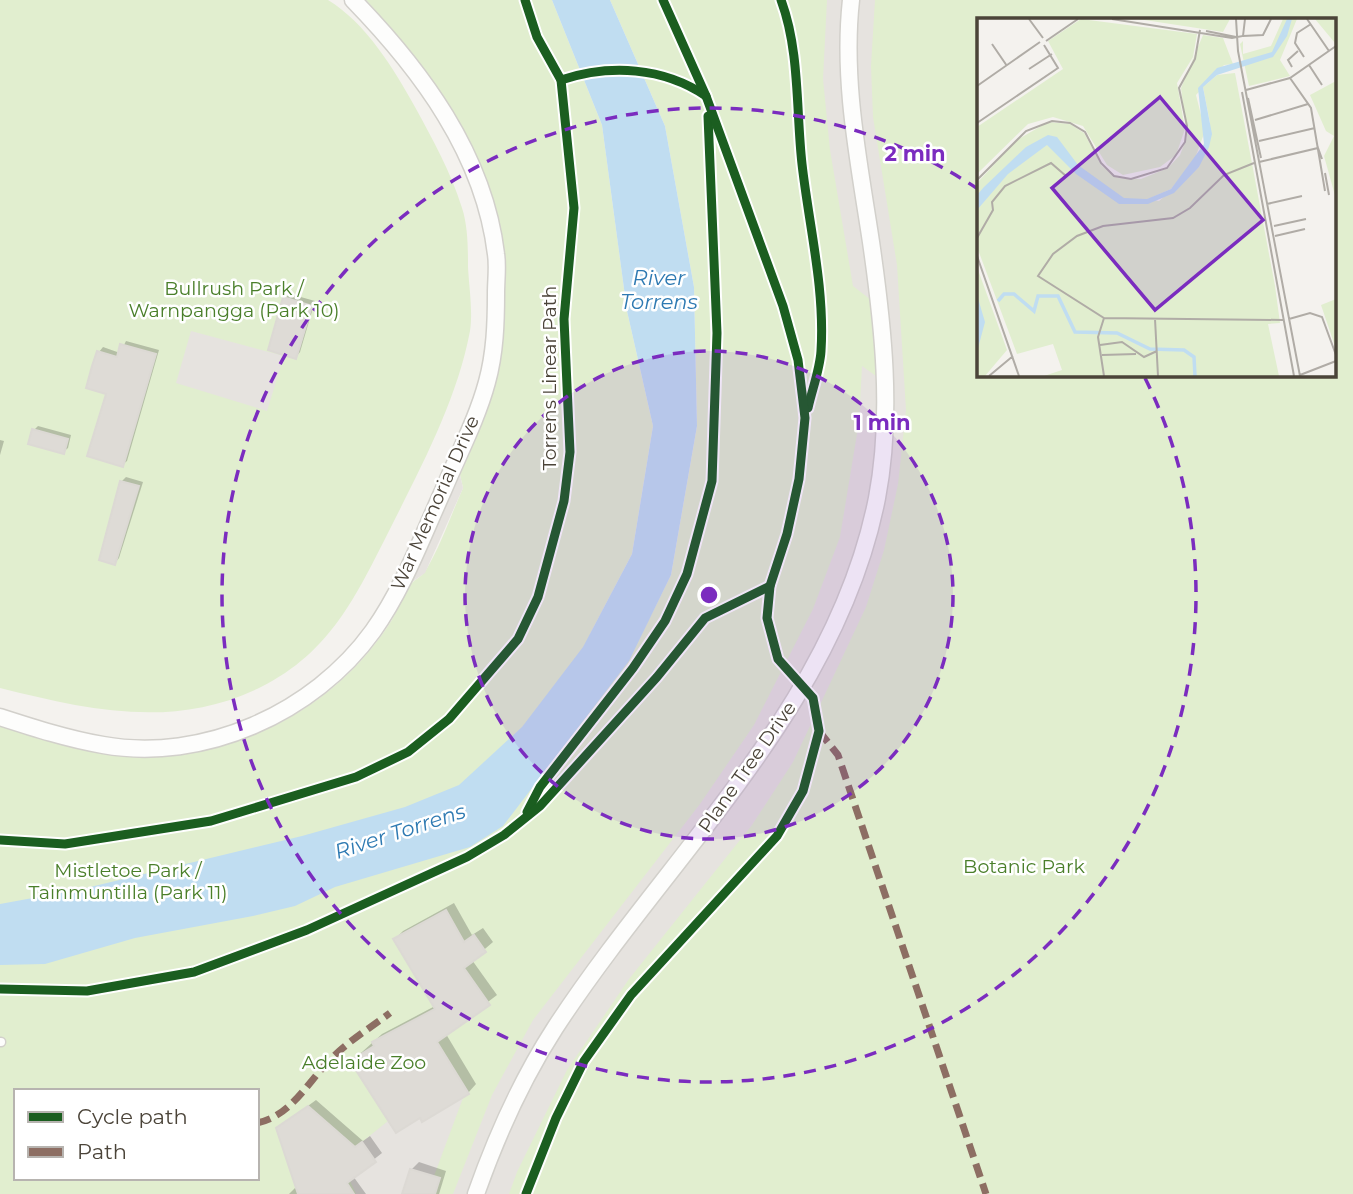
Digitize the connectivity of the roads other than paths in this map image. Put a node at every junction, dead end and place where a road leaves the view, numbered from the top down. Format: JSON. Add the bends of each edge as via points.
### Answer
{"nodes":[{"id":1,"x":353,"y":0,"type":"edge"},
{"id":2,"x":851,"y":0,"type":"edge"},
{"id":3,"x":0,"y":717,"type":"edge"},
{"id":4,"x":476,"y":1194,"type":"edge"}],
"edges":[{"from":1,"to":3,"type":"street","name":"War Memorial Drive","via":[[396,46],[457,133],[478,182],[496,254],[496,337],[487,382],[393,597],[349,659],[315,688],[257,726],[219,738],[157,747],[104,746]]},
{"from":2,"to":4,"type":"street","name":"Plane Tree Drive","via":[[850,95],[879,306],[885,407],[877,497],[856,571],[804,685],[720,810],[554,1029],[507,1116]]}]}
